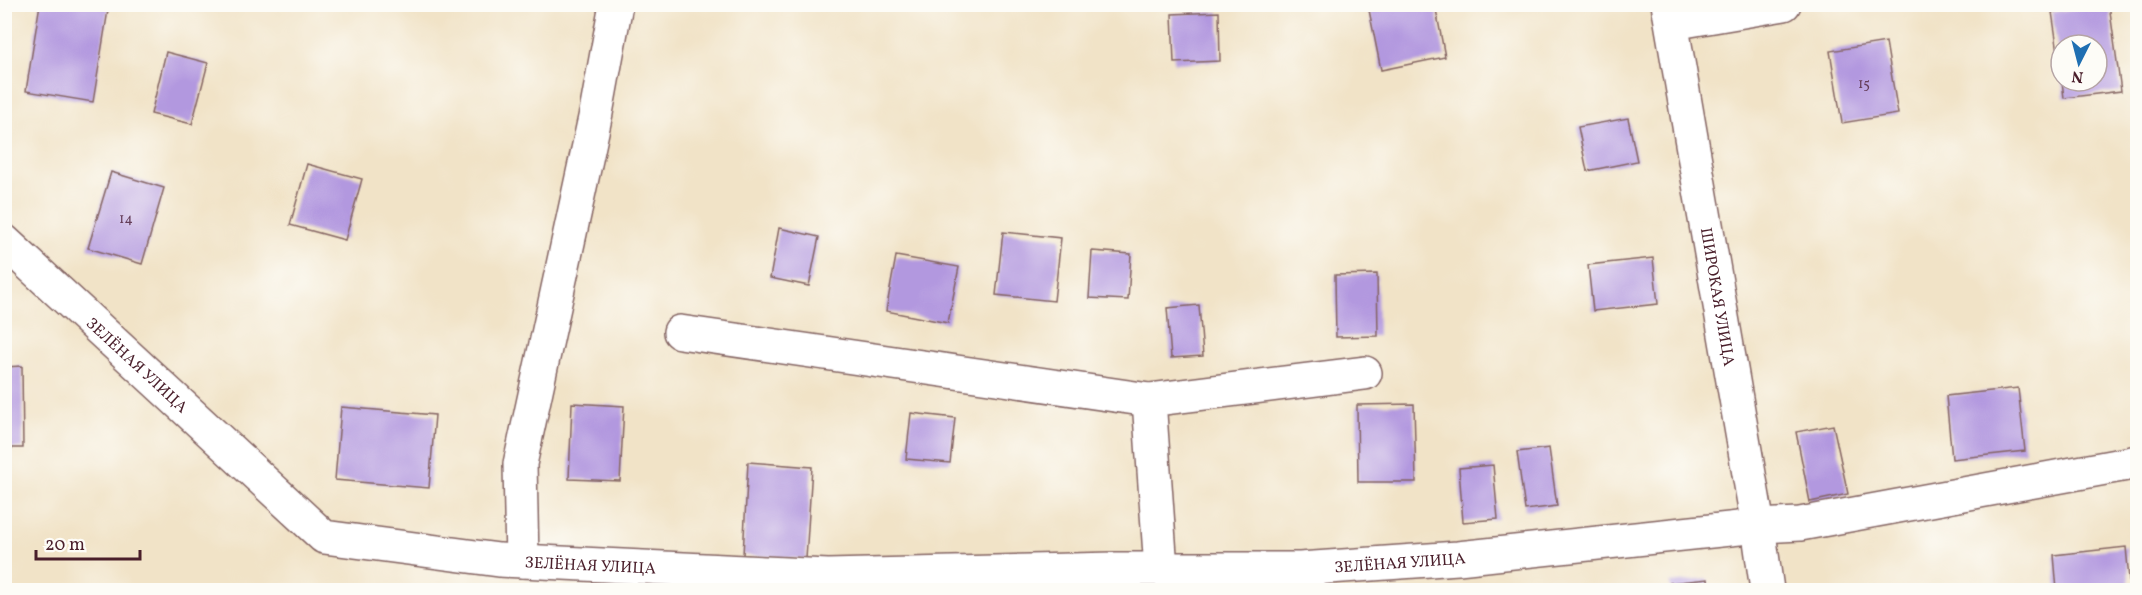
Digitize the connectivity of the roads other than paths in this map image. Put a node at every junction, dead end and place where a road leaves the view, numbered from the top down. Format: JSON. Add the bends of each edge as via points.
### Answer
{"nodes":[{"id":1,"x":616,"y":4,"type":"edge"},
{"id":2,"x":1784,"y":4,"type":"edge"},
{"id":3,"x":1670,"y":14,"type":"edge"},
{"id":4,"x":4,"y":241,"type":"edge"},
{"id":5,"x":680,"y":332,"type":"dead end"},
{"id":6,"x":1365,"y":373,"type":"dead end"},
{"id":7,"x":1149,"y":400,"type":"junction"},
{"id":8,"x":2138,"y":462,"type":"edge"},
{"id":9,"x":1758,"y":526,"type":"junction"},
{"id":10,"x":522,"y":561,"type":"junction"},
{"id":11,"x":1161,"y":569,"type":"junction"},
{"id":12,"x":1767,"y":591,"type":"edge"}],
"edges":[{"from":1,"to":10,"type":"street","via":[[520,464]]},
{"from":2,"to":3,"type":"street"},
{"from":3,"to":9,"type":"street","name":"ШИРОКАЯ УЛИЦА"},
{"from":4,"to":10,"type":"street","name":"ЗЕЛЁНАЯ УЛИЦА","via":[[324,537]]},
{"from":5,"to":7,"type":"street"},
{"from":6,"to":7,"type":"street"},
{"from":7,"to":11,"type":"street"},
{"from":8,"to":9,"type":"street","name":"ЗЕЛЁНАЯ УЛИЦА","via":[[1800,524]]},
{"from":9,"to":11,"type":"street","name":"ЗЕЛЁНАЯ УЛИЦА","via":[[1458,558],[1300,569]]},
{"from":9,"to":12,"type":"street","name":"ШИРОКАЯ УЛИЦА"},
{"from":10,"to":11,"type":"street","name":"ЗЕЛЁНАЯ УЛИЦА","via":[[828,576]]}]}
